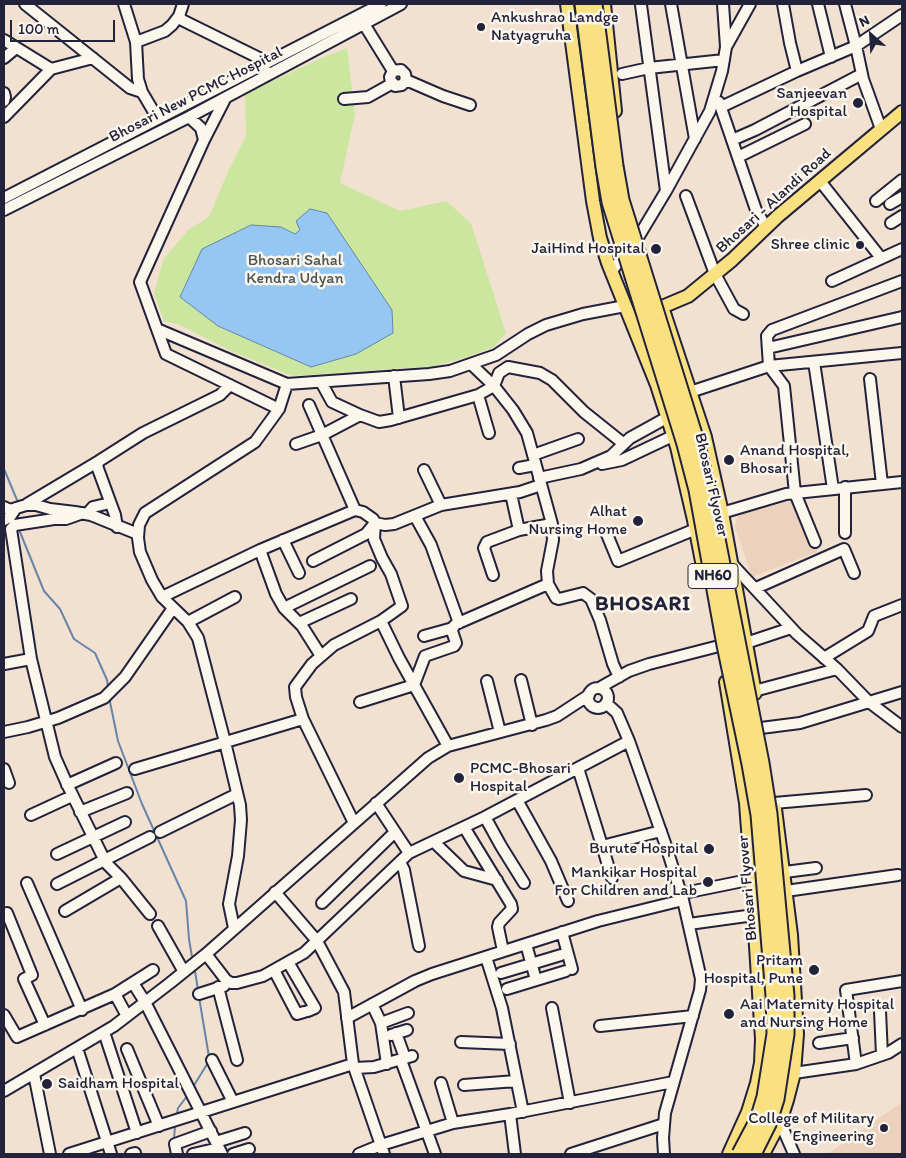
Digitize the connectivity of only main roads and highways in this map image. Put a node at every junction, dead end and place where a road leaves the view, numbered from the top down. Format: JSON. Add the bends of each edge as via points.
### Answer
{"nodes":[{"id":1,"x":567,"y":4,"type":"edge"},
{"id":2,"x":583,"y":4,"type":"edge"},
{"id":3,"x":594,"y":4,"type":"edge"},
{"id":4,"x":604,"y":4,"type":"edge"},
{"id":5,"x":616,"y":74,"type":"junction"},
{"id":6,"x":577,"y":78,"type":"junction"},
{"id":7,"x":902,"y":112,"type":"edge"},
{"id":8,"x":662,"y":307,"type":"junction"},
{"id":9,"x":718,"y":514,"type":"junction"},
{"id":10,"x":729,"y":1154,"type":"edge"},
{"id":11,"x":740,"y":1154,"type":"edge"},
{"id":12,"x":753,"y":1154,"type":"edge"},
{"id":13,"x":764,"y":1154,"type":"edge"}],
"edges":[{"from":1,"to":6,"type":"main road"},
{"from":2,"to":11,"type":"highway","name":"Bhosari Flyover","number":"NH60","bridge":true,"via":[[610,202],[697,490],[758,816],[775,1034],[765,1097],[758,1120]]},
{"from":3,"to":9,"type":"highway","name":"Bhosari Flyover","number":"NH60","bridge":true,"via":[[621,200]]},
{"from":4,"to":5,"type":"main road"},
{"from":5,"to":6,"type":"main road"},
{"from":5,"to":8,"type":"main road","via":[[622,164],[628,197]]},
{"from":6,"to":10,"type":"main road","via":[[600,238],[673,435],[695,525],[746,803],[761,1063],[748,1112]]},
{"from":7,"to":8,"type":"main road","name":"Bhosari - Alandi Road","via":[[688,296]]},
{"from":8,"to":9,"type":"main road","via":[[700,422]]},
{"from":9,"to":12,"type":"highway","name":"Bhosari Flyover","number":"NH60","bridge":true,"via":[[769,814],[786,996],[786,1034],[776,1099]]},
{"from":9,"to":13,"type":"main road","via":[[731,563],[761,728],[791,935],[797,1034],[794,1073],[780,1122]]}]}
